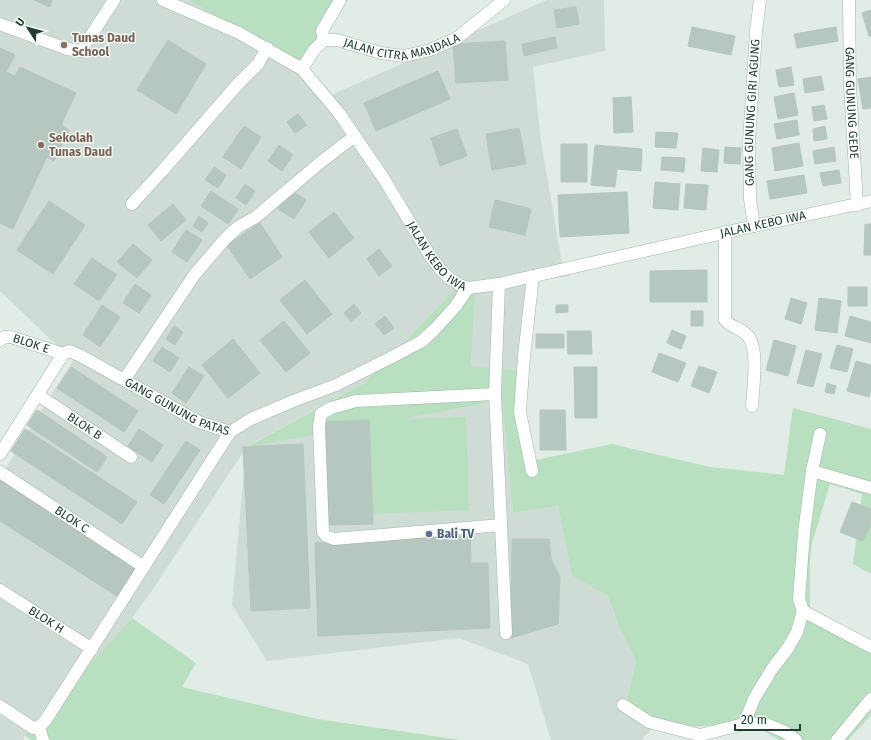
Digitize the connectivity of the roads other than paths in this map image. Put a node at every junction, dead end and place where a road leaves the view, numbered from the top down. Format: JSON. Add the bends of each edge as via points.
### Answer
{"nodes":[{"id":1,"x":114,"y":0,"type":"edge"},
{"id":2,"x":163,"y":0,"type":"edge"},
{"id":3,"x":340,"y":0,"type":"edge"},
{"id":4,"x":504,"y":0,"type":"edge"},
{"id":5,"x":760,"y":0,"type":"edge"},
{"id":6,"x":849,"y":0,"type":"edge"},
{"id":7,"x":0,"y":24,"type":"edge"},
{"id":8,"x":324,"y":40,"type":"junction"},
{"id":9,"x":266,"y":48,"type":"junction"},
{"id":10,"x":302,"y":69,"type":"junction"},
{"id":11,"x":355,"y":136,"type":"junction"},
{"id":12,"x":871,"y":201,"type":"edge"},
{"id":13,"x":132,"y":204,"type":"dead end"},
{"id":14,"x":856,"y":205,"type":"junction"},
{"id":15,"x":754,"y":226,"type":"junction"},
{"id":16,"x":725,"y":232,"type":"junction"},
{"id":17,"x":533,"y":276,"type":"junction"},
{"id":18,"x":499,"y":284,"type":"junction"},
{"id":19,"x":468,"y":288,"type":"junction"},
{"id":20,"x":0,"y":340,"type":"edge"},
{"id":21,"x":63,"y":354,"type":"junction"},
{"id":22,"x":124,"y":380,"type":"junction"},
{"id":23,"x":495,"y":394,"type":"junction"},
{"id":24,"x":38,"y":395,"type":"junction"},
{"id":25,"x":752,"y":406,"type":"dead end"},
{"id":26,"x":230,"y":432,"type":"junction"},
{"id":27,"x":820,"y":434,"type":"dead end"},
{"id":28,"x":0,"y":454,"type":"edge"},
{"id":29,"x":131,"y":457,"type":"dead end"},
{"id":30,"x":532,"y":471,"type":"dead end"},
{"id":31,"x":812,"y":471,"type":"junction"},
{"id":32,"x":0,"y":472,"type":"edge"},
{"id":33,"x":871,"y":488,"type":"edge"},
{"id":34,"x":501,"y":525,"type":"junction"},
{"id":35,"x":144,"y":567,"type":"junction"},
{"id":36,"x":0,"y":590,"type":"edge"},
{"id":37,"x":803,"y":611,"type":"junction"},
{"id":38,"x":506,"y":633,"type":"dead end"},
{"id":39,"x":871,"y":647,"type":"edge"},
{"id":40,"x":92,"y":649,"type":"junction"},
{"id":41,"x":871,"y":700,"type":"edge"},
{"id":42,"x":623,"y":705,"type":"dead end"},
{"id":43,"x":0,"y":706,"type":"edge"},
{"id":44,"x":744,"y":724,"type":"junction"},
{"id":45,"x":39,"y":727,"type":"junction"},
{"id":46,"x":43,"y":740,"type":"edge"},
{"id":47,"x":796,"y":740,"type":"edge"},
{"id":48,"x":837,"y":740,"type":"edge"}],
"edges":[{"from":1,"to":7,"type":"street","via":[[82,51],[68,49]]},
{"from":2,"to":9,"type":"street","name":"JALAN KEBO IWA","via":[[239,33]]},
{"from":3,"to":8,"type":"street","via":[[322,31]]},
{"from":4,"to":8,"type":"street","name":"JALAN CITRA MANDALA","via":[[457,38],[430,50],[404,56],[381,53],[337,40]]},
{"from":5,"to":15,"type":"street","name":"GANG GUNUNG GIRI AGUNG","via":[[749,142],[750,200]]},
{"from":6,"to":14,"type":"street","name":"GANG GUNUNG GEDE"},
{"from":8,"to":10,"type":"street","name":"JALAN CITRA MANDALA"},
{"from":9,"to":10,"type":"street","name":"JALAN KEBO IWA"},
{"from":9,"to":13,"type":"street","via":[[258,64]]},
{"from":10,"to":11,"type":"street","name":"JALAN KEBO IWA"},
{"from":11,"to":19,"type":"street","name":"JALAN KEBO IWA","via":[[440,269],[449,278]]},
{"from":11,"to":22,"type":"street","via":[[322,160],[256,217],[232,231],[196,274]]},
{"from":12,"to":14,"type":"street","name":"JALAN KEBO IWA"},
{"from":14,"to":15,"type":"street","name":"JALAN KEBO IWA"},
{"from":15,"to":16,"type":"street","name":"JALAN KEBO IWA"},
{"from":16,"to":17,"type":"street","name":"JALAN KEBO IWA"},
{"from":16,"to":25,"type":"street","via":[[725,320],[743,331],[750,339],[754,358]]},
{"from":17,"to":18,"type":"street","name":"JALAN KEBO IWA"},
{"from":17,"to":30,"type":"street","via":[[520,412]]},
{"from":18,"to":19,"type":"street","name":"JALAN KEBO IWA"},
{"from":18,"to":23,"type":"street"},
{"from":19,"to":26,"type":"street","name":"GANG GUNUNG PATAS","via":[[422,341],[336,384],[251,419]]},
{"from":20,"to":21,"type":"street","name":"BLOK E","via":[[5,337],[11,338]]},
{"from":21,"to":22,"type":"street","name":"GANG GUNUNG PATAS","via":[[68,351],[75,353]]},
{"from":21,"to":24,"type":"street"},
{"from":22,"to":26,"type":"street","name":"GANG GUNUNG PATAS","via":[[199,422]]},
{"from":23,"to":34,"type":"street"},
{"from":23,"to":34,"type":"street","via":[[356,400],[321,414],[319,426],[323,532],[334,539]]},
{"from":24,"to":28,"type":"street"},
{"from":24,"to":29,"type":"street","name":"BLOK B"},
{"from":26,"to":35,"type":"street"},
{"from":27,"to":31,"type":"street"},
{"from":31,"to":33,"type":"street"},
{"from":31,"to":37,"type":"street","via":[[799,599]]},
{"from":32,"to":35,"type":"street","name":"BLOK C"},
{"from":34,"to":38,"type":"street"},
{"from":35,"to":40,"type":"street"},
{"from":36,"to":40,"type":"street","name":"BLOK H"},
{"from":37,"to":39,"type":"street"},
{"from":37,"to":44,"type":"street","via":[[797,632],[754,699]]},
{"from":40,"to":45,"type":"street"},
{"from":41,"to":48,"type":"street"},
{"from":42,"to":44,"type":"street","via":[[649,722],[700,735]]},
{"from":43,"to":45,"type":"street","via":[[25,724],[33,728]]},
{"from":44,"to":47,"type":"street","via":[[766,724]]},
{"from":45,"to":46,"type":"street"}]}
